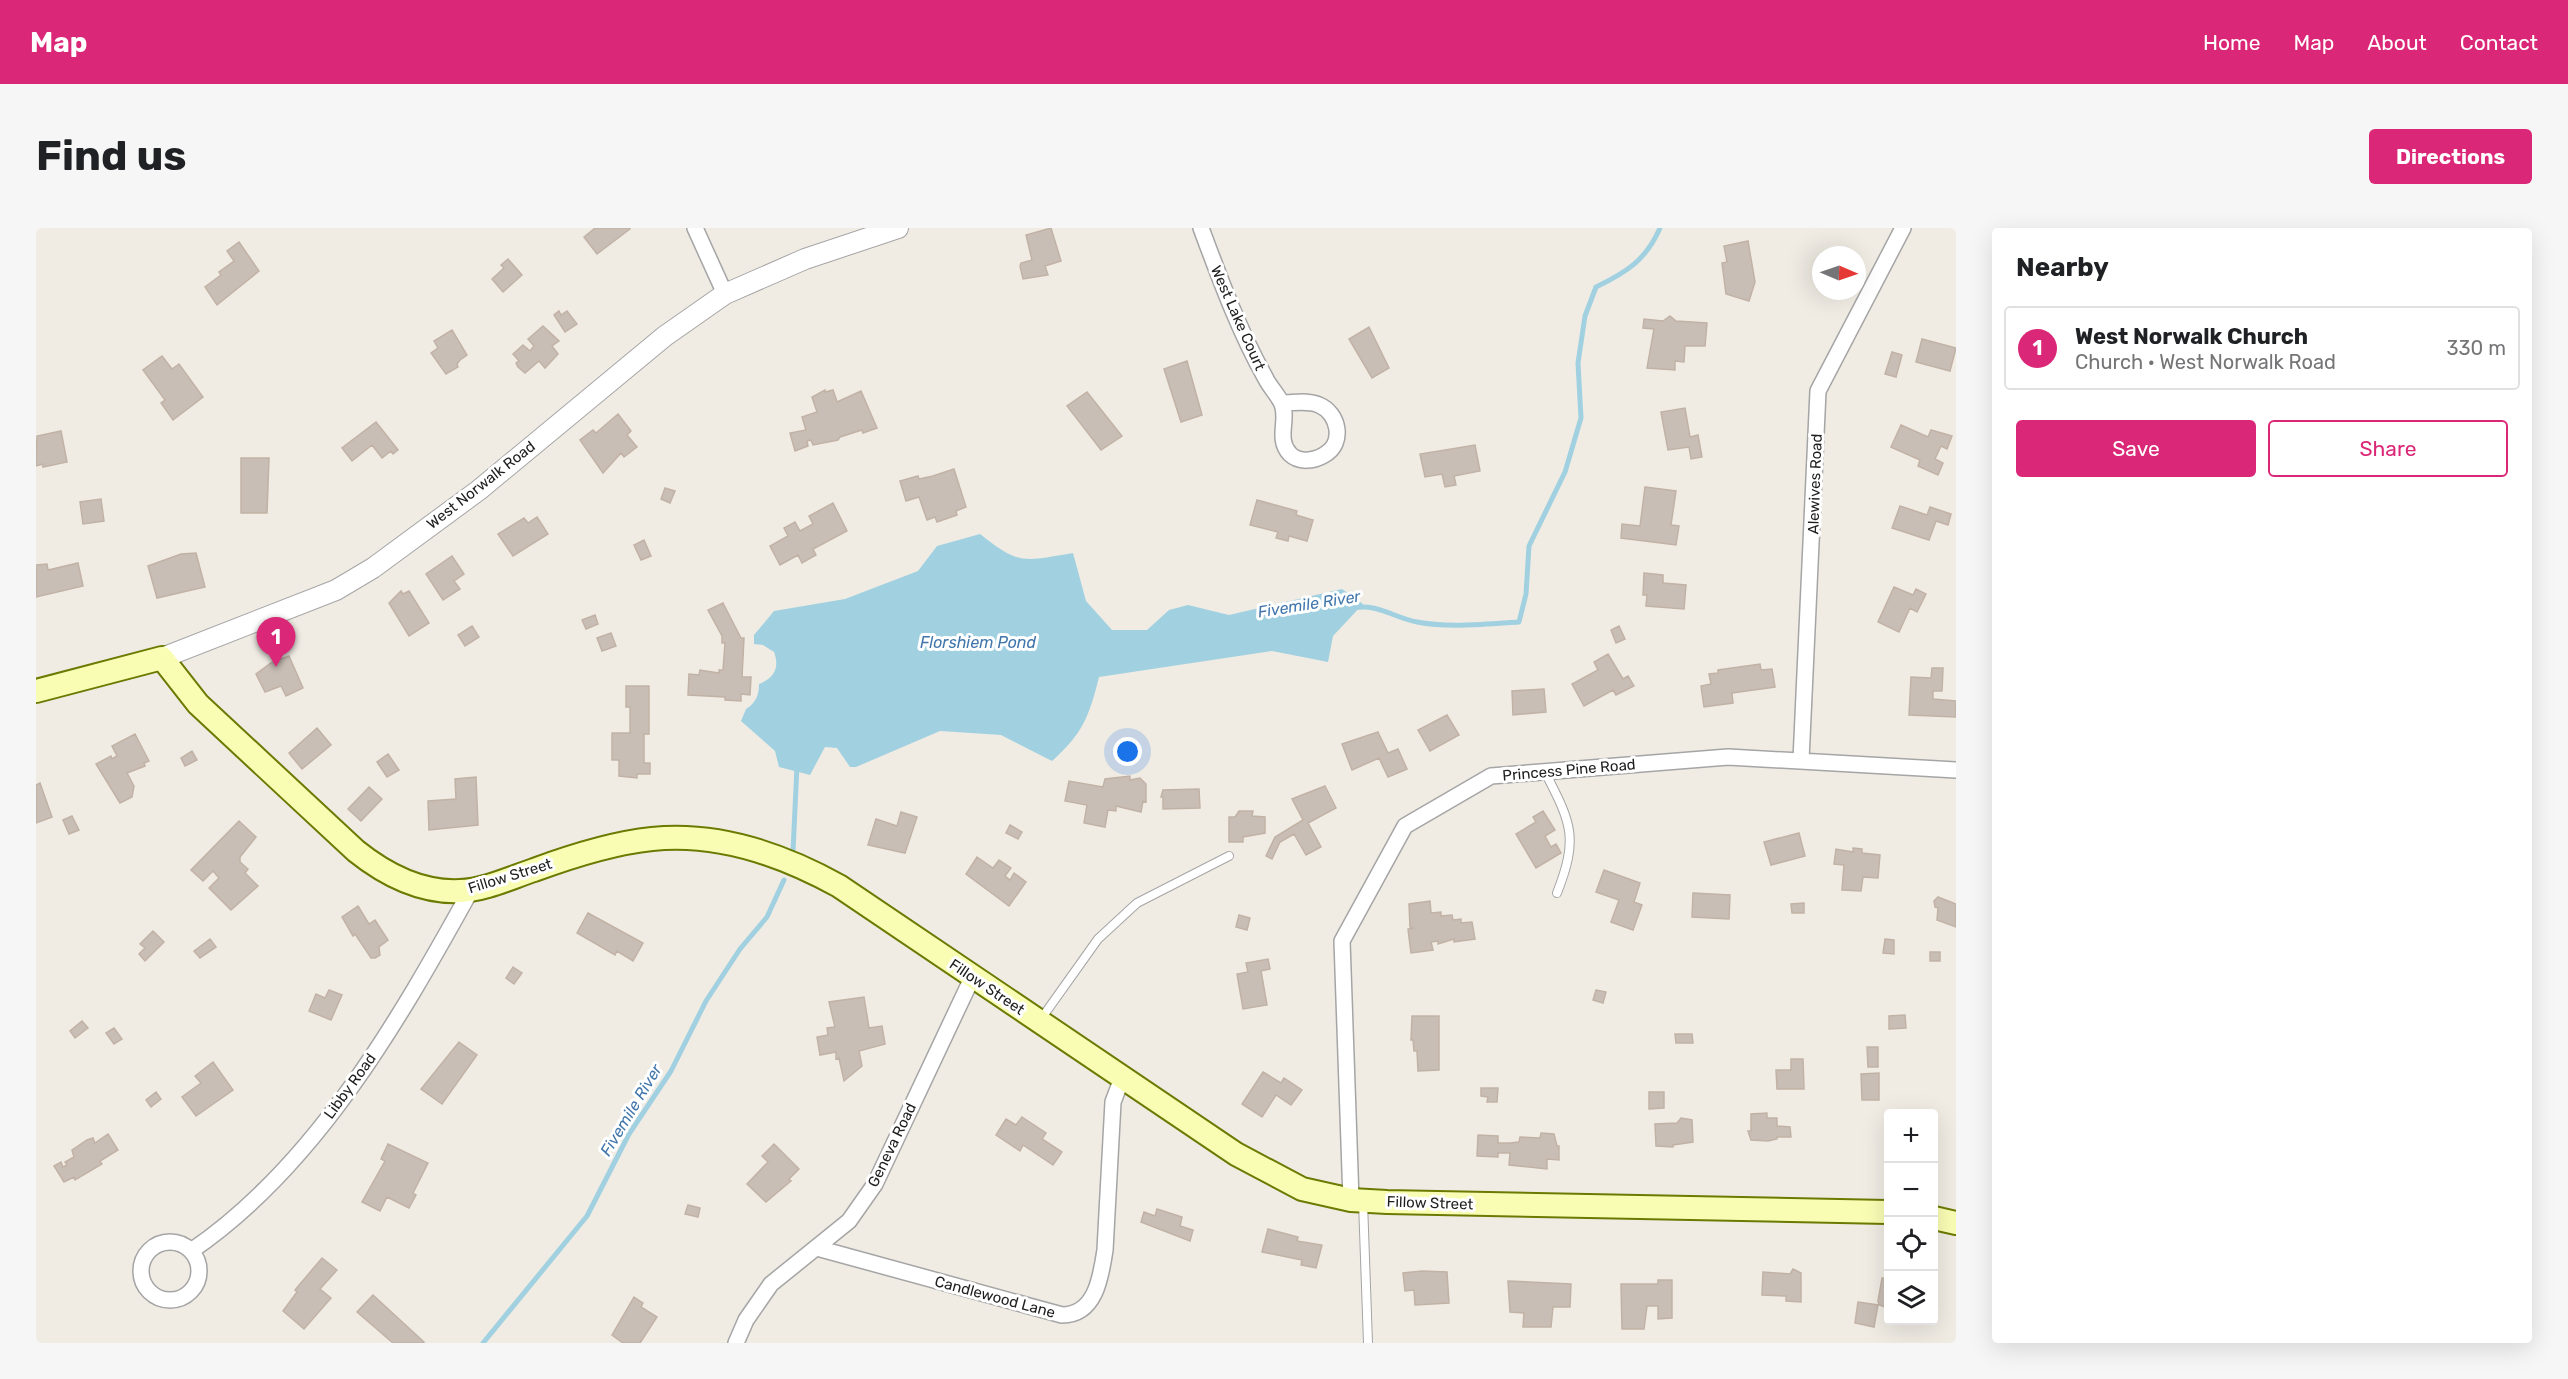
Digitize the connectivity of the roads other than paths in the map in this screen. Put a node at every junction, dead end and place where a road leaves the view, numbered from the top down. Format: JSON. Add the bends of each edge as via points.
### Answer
{"nodes":[{"id":1,"x":695,"y":228,"type":"edge"},
{"id":2,"x":898,"y":228,"type":"edge"},
{"id":3,"x":1201,"y":228,"type":"edge"},
{"id":4,"x":1903,"y":228,"type":"edge"},
{"id":5,"x":865,"y":232,"type":"edge"},
{"id":6,"x":725,"y":294,"type":"junction"},
{"id":7,"x":1283,"y":403,"type":"junction"},
{"id":8,"x":162,"y":658,"type":"junction"},
{"id":9,"x":36,"y":691,"type":"edge"},
{"id":10,"x":1801,"y":760,"type":"junction"},
{"id":11,"x":1956,"y":770,"type":"edge"},
{"id":12,"x":1545,"y":772,"type":"junction"},
{"id":13,"x":1229,"y":856,"type":"dead end"},
{"id":14,"x":471,"y":890,"type":"junction"},
{"id":15,"x":1557,"y":893,"type":"dead end"},
{"id":16,"x":972,"y":978,"type":"junction"},
{"id":17,"x":1038,"y":1022,"type":"junction"},
{"id":18,"x":1122,"y":1078,"type":"junction"},
{"id":19,"x":1357,"y":1200,"type":"junction"},
{"id":20,"x":1884,"y":1212,"type":"edge"},
{"id":21,"x":1938,"y":1219,"type":"edge"},
{"id":22,"x":1956,"y":1223,"type":"edge"},
{"id":23,"x":817,"y":1248,"type":"junction"},
{"id":24,"x":191,"y":1251,"type":"dead end"},
{"id":25,"x":736,"y":1343,"type":"edge"},
{"id":26,"x":1368,"y":1343,"type":"edge"}],
"edges":[{"from":1,"to":6,"type":"street"},
{"from":2,"to":5,"type":"street","name":"West Norwalk Road"},
{"from":3,"to":7,"type":"street","name":"West Lake Court","via":[[1266,381]]},
{"from":4,"to":10,"type":"street","name":"Alewives Road","via":[[1818,391]]},
{"from":5,"to":6,"type":"street","name":"West Norwalk Road"},
{"from":6,"to":8,"type":"street","name":"West Norwalk Road","via":[[665,336],[479,489],[373,568],[336,590]]},
{"from":7,"to":7,"type":"street","via":[[1318,404],[1331,412],[1337,425],[1337,440],[1330,452],[1317,459],[1291,455],[1283,442]]},
{"from":8,"to":9,"type":"main road","name":"West Norwalk Road"},
{"from":8,"to":14,"type":"main road","name":"Fillow Street","via":[[198,704],[378,868],[434,889]]},
{"from":10,"to":11,"type":"street","name":"Princess Pine Road"},
{"from":10,"to":12,"type":"street","name":"Princess Pine Road","via":[[1728,757]]},
{"from":12,"to":15,"type":"lane","via":[[1568,816],[1570,828],[1568,866]]},
{"from":12,"to":19,"type":"street","name":"Princess Pine Road","via":[[1491,776],[1405,826],[1342,941]]},
{"from":13,"to":17,"type":"lane","via":[[1137,903],[1098,939]]},
{"from":14,"to":16,"type":"main road","name":"Fillow Street","via":[[630,842],[677,838],[739,846],[790,860],[839,886]]},
{"from":14,"to":24,"type":"street","name":"Libby Road","via":[[387,1034],[313,1137],[250,1207]]},
{"from":16,"to":17,"type":"main road","name":"Fillow Street"},
{"from":16,"to":23,"type":"street","name":"Geneva Road","via":[[875,1184],[849,1221]]},
{"from":17,"to":18,"type":"main road","name":"Fillow Street"},
{"from":18,"to":19,"type":"main road","name":"Fillow Street","via":[[1277,1178],[1302,1189]]},
{"from":18,"to":23,"type":"street","name":"Candlewood Lane","via":[[1113,1102],[1101,1274],[1093,1297],[1078,1312],[1062,1315]]},
{"from":19,"to":20,"type":"main road","name":"Fillow Street"},
{"from":19,"to":26,"type":"lane"},
{"from":21,"to":22,"type":"main road"},
{"from":23,"to":25,"type":"street","name":"Geneva Road","via":[[771,1284],[746,1320]]}]}
